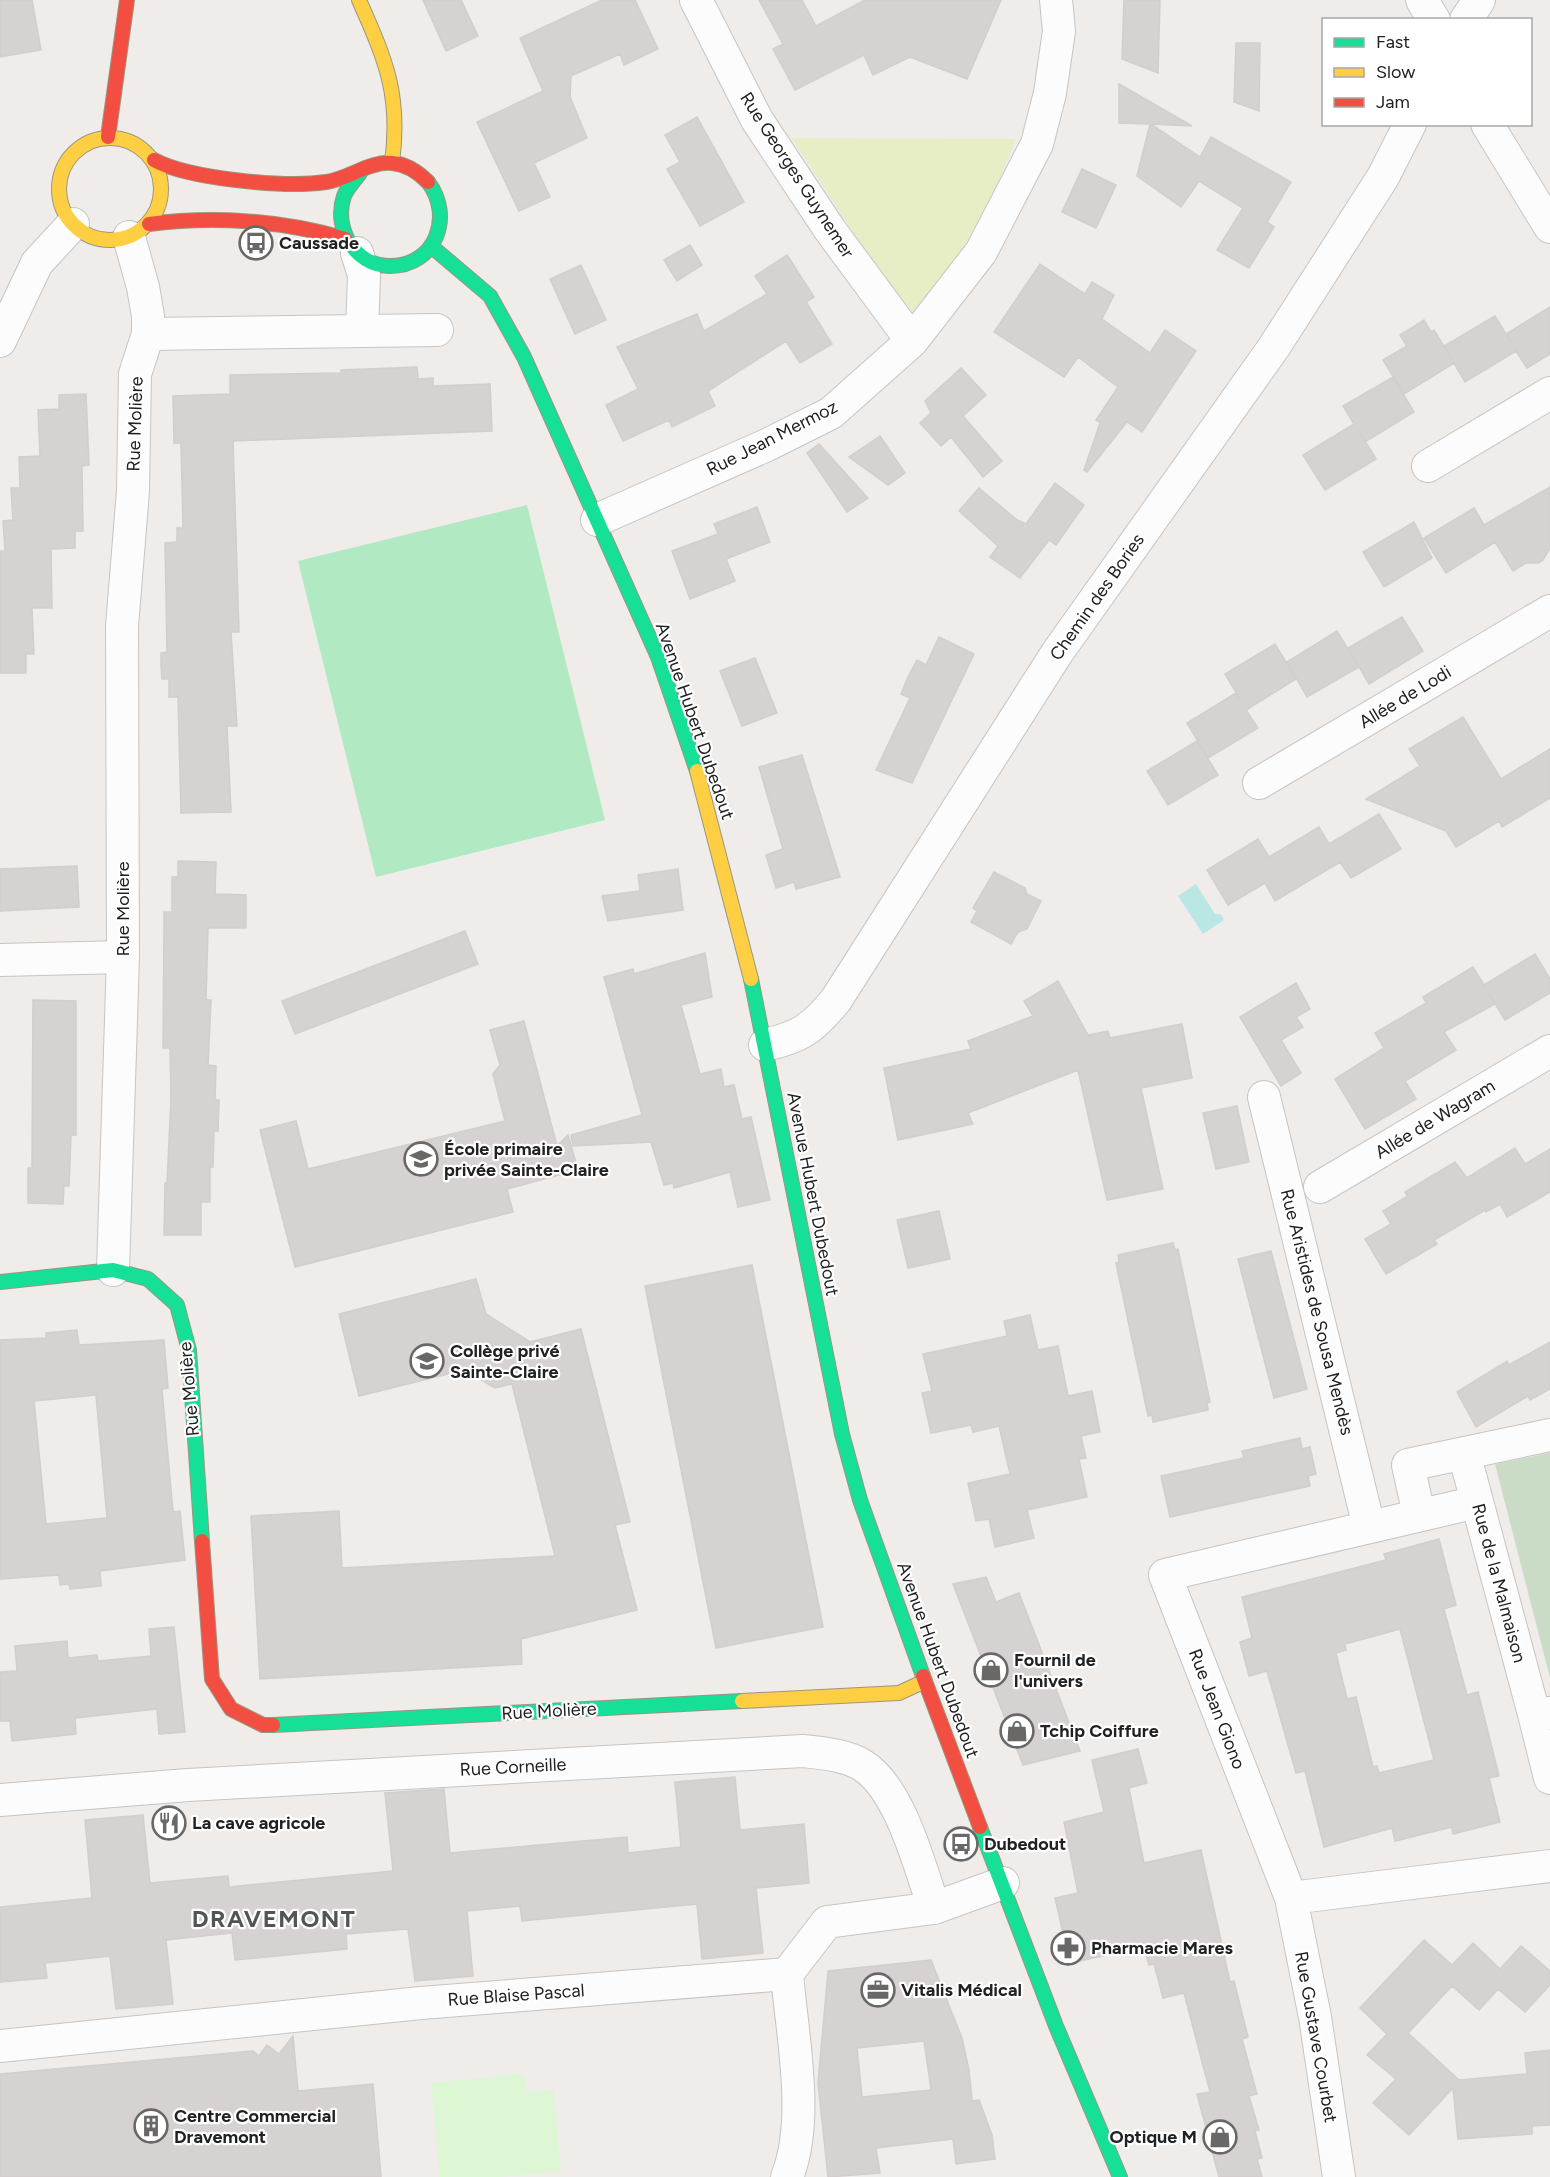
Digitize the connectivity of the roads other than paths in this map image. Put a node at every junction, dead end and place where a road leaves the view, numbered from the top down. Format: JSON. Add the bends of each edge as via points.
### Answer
{"nodes":[{"id":1,"x":127,"y":0,"type":"edge"},
{"id":2,"x":359,"y":0,"type":"edge"},
{"id":3,"x":696,"y":0,"type":"edge"},
{"id":4,"x":1056,"y":0,"type":"edge"},
{"id":5,"x":1422,"y":0,"type":"edge"},
{"id":6,"x":1479,"y":0,"type":"edge"},
{"id":7,"x":1433,"y":18,"type":"edge"},
{"id":8,"x":1467,"y":18,"type":"edge"},
{"id":9,"x":1409,"y":126,"type":"edge"},
{"id":10,"x":1488,"y":126,"type":"edge"},
{"id":11,"x":108,"y":137,"type":"junction"},
{"id":12,"x":154,"y":160,"type":"junction"},
{"id":13,"x":392,"y":163,"type":"junction"},
{"id":14,"x":360,"y":173,"type":"junction"},
{"id":15,"x":73,"y":224,"type":"junction"},
{"id":16,"x":1550,"y":227,"type":"edge"},
{"id":17,"x":139,"y":230,"type":"junction"},
{"id":18,"x":351,"y":246,"type":"junction"},
{"id":19,"x":431,"y":246,"type":"junction"},
{"id":20,"x":437,"y":330,"type":"dead end"},
{"id":21,"x":362,"y":331,"type":"junction"},
{"id":22,"x":148,"y":334,"type":"junction"},
{"id":23,"x":0,"y":341,"type":"edge"},
{"id":24,"x":912,"y":341,"type":"junction"},
{"id":25,"x":1550,"y":393,"type":"edge"},
{"id":26,"x":1428,"y":466,"type":"dead end"},
{"id":27,"x":597,"y":520,"type":"junction"},
{"id":28,"x":1550,"y":611,"type":"edge"},
{"id":29,"x":1259,"y":783,"type":"dead end"},
{"id":30,"x":123,"y":957,"type":"junction"},
{"id":31,"x":0,"y":960,"type":"edge"},
{"id":32,"x":765,"y":1045,"type":"junction"},
{"id":33,"x":1550,"y":1051,"type":"edge"},
{"id":34,"x":1264,"y":1097,"type":"dead end"},
{"id":35,"x":1320,"y":1187,"type":"dead end"},
{"id":36,"x":113,"y":1270,"type":"junction"},
{"id":37,"x":0,"y":1282,"type":"edge"},
{"id":38,"x":1550,"y":1435,"type":"edge"},
{"id":39,"x":1464,"y":1453,"type":"junction"},
{"id":40,"x":1477,"y":1502,"type":"junction"},
{"id":41,"x":1419,"y":1515,"type":"junction"},
{"id":42,"x":1369,"y":1527,"type":"junction"},
{"id":43,"x":925,"y":1681,"type":"junction"},
{"id":44,"x":1542,"y":1713,"type":"edge"},
{"id":45,"x":1550,"y":1778,"type":"edge"},
{"id":46,"x":0,"y":1800,"type":"edge"},
{"id":47,"x":1550,"y":1866,"type":"edge"},
{"id":48,"x":1003,"y":1883,"type":"junction"},
{"id":49,"x":1291,"y":1898,"type":"junction"},
{"id":50,"x":934,"y":1908,"type":"junction"},
{"id":51,"x":787,"y":1974,"type":"junction"},
{"id":52,"x":0,"y":2046,"type":"edge"},
{"id":53,"x":787,"y":2177,"type":"edge"},
{"id":54,"x":1120,"y":2177,"type":"edge"},
{"id":55,"x":1340,"y":2177,"type":"edge"}],
"edges":[{"from":1,"to":11,"type":"main road"},
{"from":2,"to":13,"type":"main road","via":[[387,64],[396,99]]},
{"from":3,"to":24,"type":"street","name":"Rue Georges Guynemer","via":[[757,120],[830,230]]},
{"from":4,"to":24,"type":"street","name":"Rue Jean Mermoz","via":[[1059,31],[1050,93],[1037,144],[981,252]]},
{"from":5,"to":7,"type":"street"},
{"from":6,"to":8,"type":"street"},
{"from":9,"to":32,"type":"street","name":"Chemin des Bories","via":[[1383,177],[1274,347],[1057,653],[836,1000],[817,1023],[801,1034]]},
{"from":10,"to":16,"type":"street"},
{"from":11,"to":12,"type":"main road","via":[[126,139],[142,147]]},
{"from":11,"to":15,"type":"main road","via":[[91,140],[77,149],[64,167],[58,194]]},
{"from":12,"to":14,"type":"main road","via":[[200,175],[305,182],[326,183]]},
{"from":12,"to":17,"type":"main road","via":[[162,193],[158,209]]},
{"from":13,"to":14,"type":"main road","via":[[375,165]]},
{"from":13,"to":19,"type":"main road","via":[[422,174],[440,200],[439,232]]},
{"from":14,"to":18,"type":"main road","via":[[342,196],[340,225]]},
{"from":15,"to":17,"type":"main road","via":[[97,239],[110,241]]},
{"from":15,"to":23,"type":"street","via":[[37,263]]},
{"from":17,"to":18,"type":"main road","via":[[171,220],[301,228],[326,232]]},
{"from":17,"to":22,"type":"street","name":"Rue Molière"},
{"from":18,"to":19,"type":"main road","via":[[371,262],[395,265],[418,257]]},
{"from":18,"to":21,"type":"street","via":[[364,275]]},
{"from":19,"to":27,"type":"main road","name":"Avenue Hubert Dubedout","via":[[490,296],[524,357]]},
{"from":20,"to":21,"type":"street"},
{"from":21,"to":22,"type":"street"},
{"from":22,"to":30,"type":"street","name":"Rue Molière","via":[[135,374],[133,490],[122,627]]},
{"from":24,"to":27,"type":"street","name":"Rue Jean Mermoz","via":[[831,413]]},
{"from":25,"to":26,"type":"street"},
{"from":27,"to":32,"type":"main road","name":"Avenue Hubert Dubedout","via":[[658,657],[704,791]]},
{"from":28,"to":29,"type":"street","name":"Allée de Lodi"},
{"from":30,"to":31,"type":"street"},
{"from":30,"to":36,"type":"street","name":"Rue Molière"},
{"from":32,"to":43,"type":"main road","name":"Avenue Hubert Dubedout","via":[[842,1434],[860,1500]]},
{"from":33,"to":35,"type":"street","name":"Allée de Wagram"},
{"from":34,"to":42,"type":"street","name":"Rue Aristides de Sousa Mendès"},
{"from":36,"to":37,"type":"main road"},
{"from":36,"to":43,"type":"main road","name":"Rue Molière","via":[[148,1279],[177,1305],[189,1350],[212,1679],[231,1709],[263,1725],[899,1694]]},
{"from":38,"to":39,"type":"street"},
{"from":39,"to":40,"type":"street","name":"Rue de la Malmaison"},
{"from":39,"to":41,"type":"street","via":[[1408,1465]]},
{"from":40,"to":41,"type":"street","name":"Rue Jean Giono"},
{"from":40,"to":44,"type":"street","name":"Rue de la Malmaison"},
{"from":41,"to":42,"type":"street","name":"Rue Jean Giono"},
{"from":42,"to":49,"type":"street","name":"Rue Jean Giono","via":[[1165,1575]]},
{"from":43,"to":48,"type":"main road","name":"Avenue Hubert Dubedout"},
{"from":44,"to":45,"type":"street","name":"Rue de la Malmaison"},
{"from":46,"to":50,"type":"street","name":"Rue Corneille","via":[[188,1785],[803,1750],[862,1765],[890,1794],[906,1826]]},
{"from":47,"to":49,"type":"street"},
{"from":48,"to":50,"type":"street"},
{"from":48,"to":54,"type":"main road","name":"Avenue Hubert Dubedout","via":[[1056,2026]]},
{"from":49,"to":55,"type":"street","name":"Rue Gustave Courbet","via":[[1315,2017]]},
{"from":50,"to":51,"type":"street","via":[[827,1922]]},
{"from":51,"to":52,"type":"street","name":"Rue Blaise Pascal","via":[[421,2002]]},
{"from":51,"to":53,"type":"street","via":[[799,2116],[795,2156]]}]}
